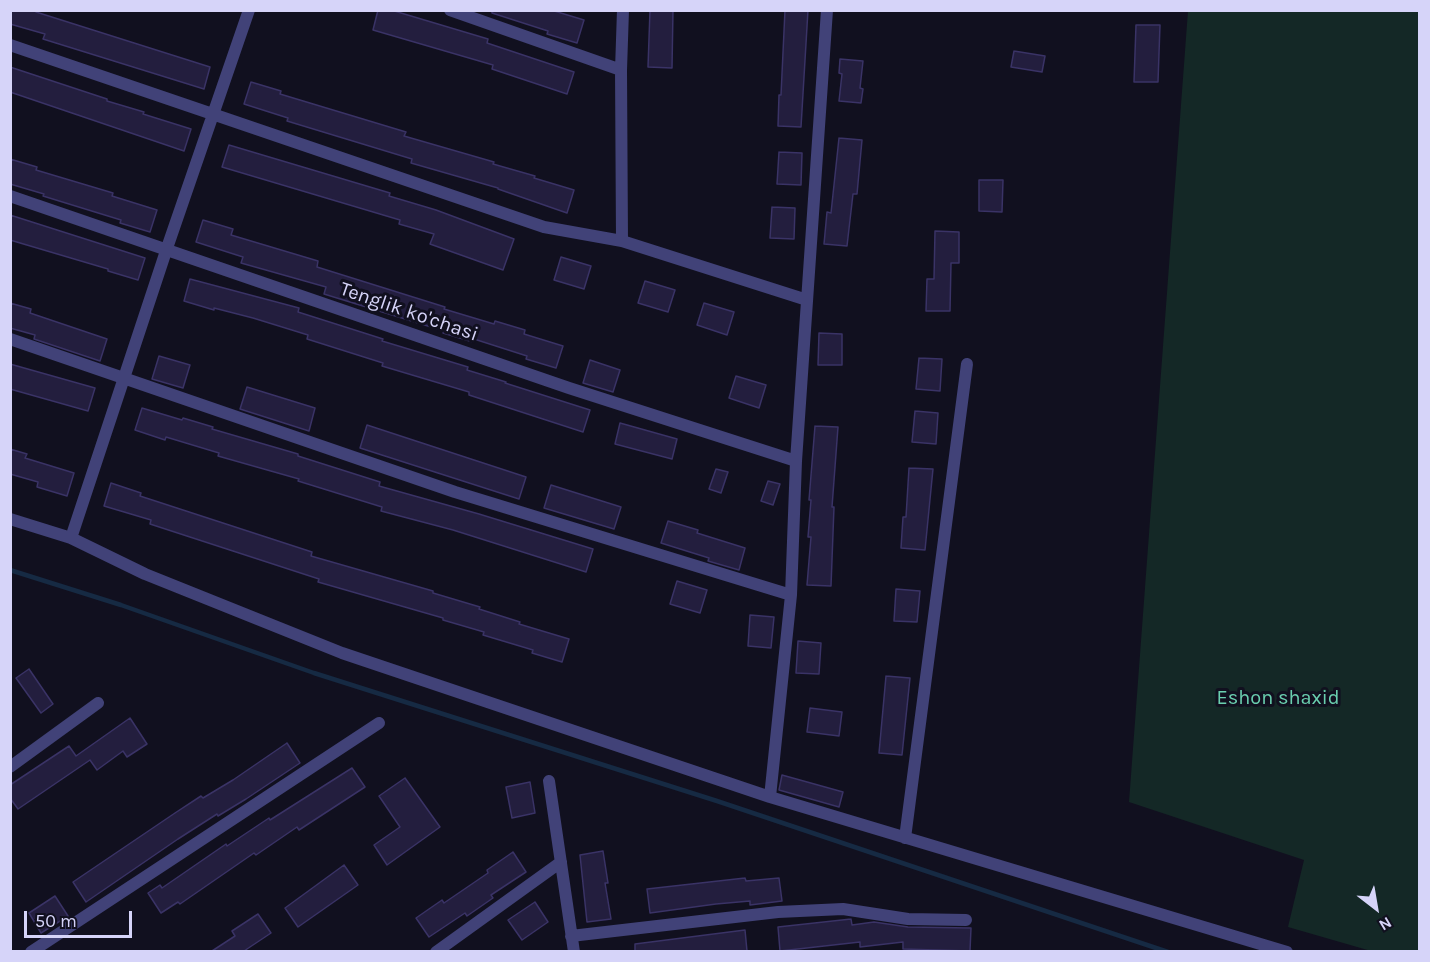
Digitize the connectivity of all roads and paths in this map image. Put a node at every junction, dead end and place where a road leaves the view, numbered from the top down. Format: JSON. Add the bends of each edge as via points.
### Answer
{"nodes":[{"id":1,"x":249,"y":10,"type":"edge"},
{"id":2,"x":450,"y":10,"type":"edge"},
{"id":3,"x":623,"y":10,"type":"edge"},
{"id":4,"x":827,"y":10,"type":"edge"},
{"id":5,"x":10,"y":45,"type":"edge"},
{"id":6,"x":621,"y":70,"type":"junction"},
{"id":7,"x":213,"y":115,"type":"junction"},
{"id":8,"x":10,"y":196,"type":"edge"},
{"id":9,"x":622,"y":241,"type":"junction"},
{"id":10,"x":167,"y":248,"type":"junction"},
{"id":11,"x":807,"y":300,"type":"junction"},
{"id":12,"x":10,"y":339,"type":"edge"},
{"id":13,"x":967,"y":364,"type":"dead end"},
{"id":14,"x":124,"y":379,"type":"junction"},
{"id":15,"x":796,"y":461,"type":"junction"},
{"id":16,"x":10,"y":519,"type":"edge"},
{"id":17,"x":71,"y":538,"type":"junction"},
{"id":18,"x":791,"y":595,"type":"junction"},
{"id":19,"x":98,"y":703,"type":"dead end"},
{"id":20,"x":379,"y":723,"type":"dead end"},
{"id":21,"x":10,"y":767,"type":"edge"},
{"id":22,"x":549,"y":781,"type":"dead end"},
{"id":23,"x":770,"y":797,"type":"junction"},
{"id":24,"x":904,"y":838,"type":"junction"},
{"id":25,"x":561,"y":862,"type":"junction"},
{"id":26,"x":966,"y":920,"type":"dead end"},
{"id":27,"x":571,"y":936,"type":"junction"},
{"id":28,"x":31,"y":951,"type":"edge"},
{"id":29,"x":436,"y":951,"type":"edge"},
{"id":30,"x":574,"y":951,"type":"edge"},
{"id":31,"x":1287,"y":951,"type":"edge"}],
"edges":[{"from":1,"to":7,"type":"street"},
{"from":2,"to":6,"type":"street"},
{"from":3,"to":6,"type":"street"},
{"from":4,"to":11,"type":"street"},
{"from":5,"to":7,"type":"street"},
{"from":6,"to":9,"type":"street"},
{"from":7,"to":9,"type":"street","via":[[544,227]]},
{"from":7,"to":10,"type":"street"},
{"from":8,"to":10,"type":"street","name":"Tenglik ko'chasi"},
{"from":9,"to":11,"type":"street"},
{"from":10,"to":14,"type":"street"},
{"from":10,"to":15,"type":"street","name":"Tenglik ko'chasi","via":[[569,388]]},
{"from":11,"to":15,"type":"street"},
{"from":12,"to":14,"type":"street"},
{"from":13,"to":24,"type":"street"},
{"from":14,"to":17,"type":"street"},
{"from":14,"to":18,"type":"street","via":[[455,492]]},
{"from":15,"to":18,"type":"street"},
{"from":16,"to":17,"type":"street"},
{"from":17,"to":23,"type":"street","via":[[146,574],[342,653]]},
{"from":18,"to":23,"type":"street"},
{"from":19,"to":21,"type":"street"},
{"from":20,"to":28,"type":"street"},
{"from":22,"to":25,"type":"street"},
{"from":23,"to":24,"type":"street"},
{"from":24,"to":31,"type":"street"},
{"from":25,"to":27,"type":"street"},
{"from":25,"to":29,"type":"street"},
{"from":26,"to":27,"type":"street","via":[[909,919],[843,909],[778,912]]},
{"from":27,"to":30,"type":"street"}]}
